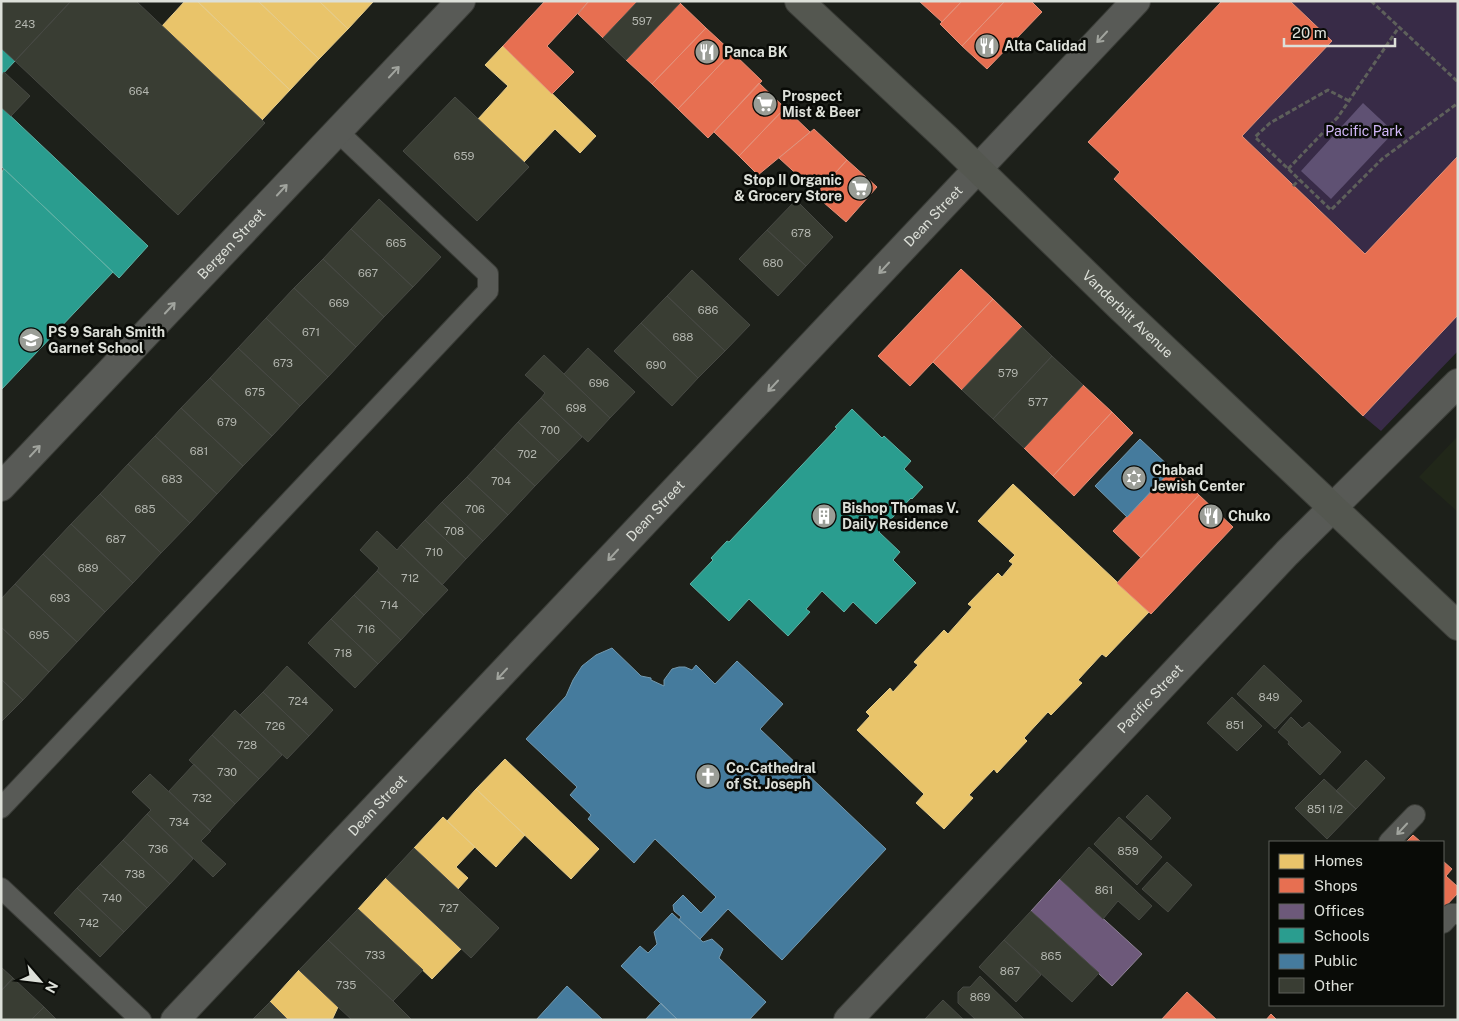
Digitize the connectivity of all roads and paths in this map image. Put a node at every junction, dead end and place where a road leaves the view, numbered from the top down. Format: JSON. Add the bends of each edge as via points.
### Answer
{"nodes":[{"id":1,"x":460,"y":1,"type":"edge"},
{"id":2,"x":799,"y":1,"type":"edge"},
{"id":3,"x":1136,"y":1,"type":"edge"},
{"id":4,"x":1371,"y":1,"type":"edge"},
{"id":5,"x":1398,"y":27,"type":"junction"},
{"id":6,"x":1458,"y":82,"type":"edge"},
{"id":7,"x":1349,"y":101,"type":"junction"},
{"id":8,"x":1458,"y":103,"type":"edge"},
{"id":9,"x":337,"y":131,"type":"junction"},
{"id":10,"x":978,"y":169,"type":"junction"},
{"id":11,"x":1288,"y":169,"type":"junction"},
{"id":12,"x":1299,"y":180,"type":"junction"},
{"id":13,"x":1293,"y":186,"type":"dead end"},
{"id":14,"x":1458,"y":383,"type":"edge"},
{"id":15,"x":1,"y":487,"type":"edge"},
{"id":16,"x":1333,"y":508,"type":"junction"},
{"id":17,"x":1458,"y":626,"type":"edge"},
{"id":18,"x":1,"y":808,"type":"edge"},
{"id":19,"x":1414,"y":815,"type":"dead end"},
{"id":20,"x":1390,"y":841,"type":"edge"},
{"id":21,"x":1,"y":888,"type":"edge"},
{"id":22,"x":1458,"y":914,"type":"edge"},
{"id":23,"x":1444,"y":922,"type":"edge"},
{"id":24,"x":141,"y":1020,"type":"edge"},
{"id":25,"x":175,"y":1020,"type":"edge"},
{"id":26,"x":848,"y":1020,"type":"edge"}],
"edges":[{"from":9,"to":1,"type":"street","name":"Bergen Street","one_way":true},
{"from":2,"to":10,"type":"main road","name":"Vanderbilt Avenue"},
{"from":3,"to":10,"type":"street","name":"Dean Street","one_way":true},
{"from":4,"to":5,"type":"path"},
{"from":5,"to":6,"type":"path"},
{"from":5,"to":7,"type":"path"},
{"from":7,"to":11,"type":"path"},
{"from":7,"to":11,"type":"path","via":[[1328,90],[1260,132],[1255,138]]},
{"from":8,"to":12,"type":"path","via":[[1382,159],[1330,210]]},
{"from":15,"to":9,"type":"street","name":"Bergen Street","one_way":true},
{"from":9,"to":18,"type":"lane","via":[[488,274],[488,291]]},
{"from":10,"to":16,"type":"main road","name":"Vanderbilt Avenue"},
{"from":10,"to":25,"type":"street","name":"Dean Street","one_way":true},
{"from":11,"to":12,"type":"path"},
{"from":12,"to":13,"type":"path"},
{"from":14,"to":16,"type":"street","name":"Pacific Street"},
{"from":16,"to":17,"type":"main road","name":"Vanderbilt Avenue"},
{"from":16,"to":26,"type":"street","name":"Pacific Street"},
{"from":19,"to":20,"type":"lane","one_way":true},
{"from":21,"to":24,"type":"lane"},
{"from":22,"to":23,"type":"lane","via":[[1451,914]]}]}
